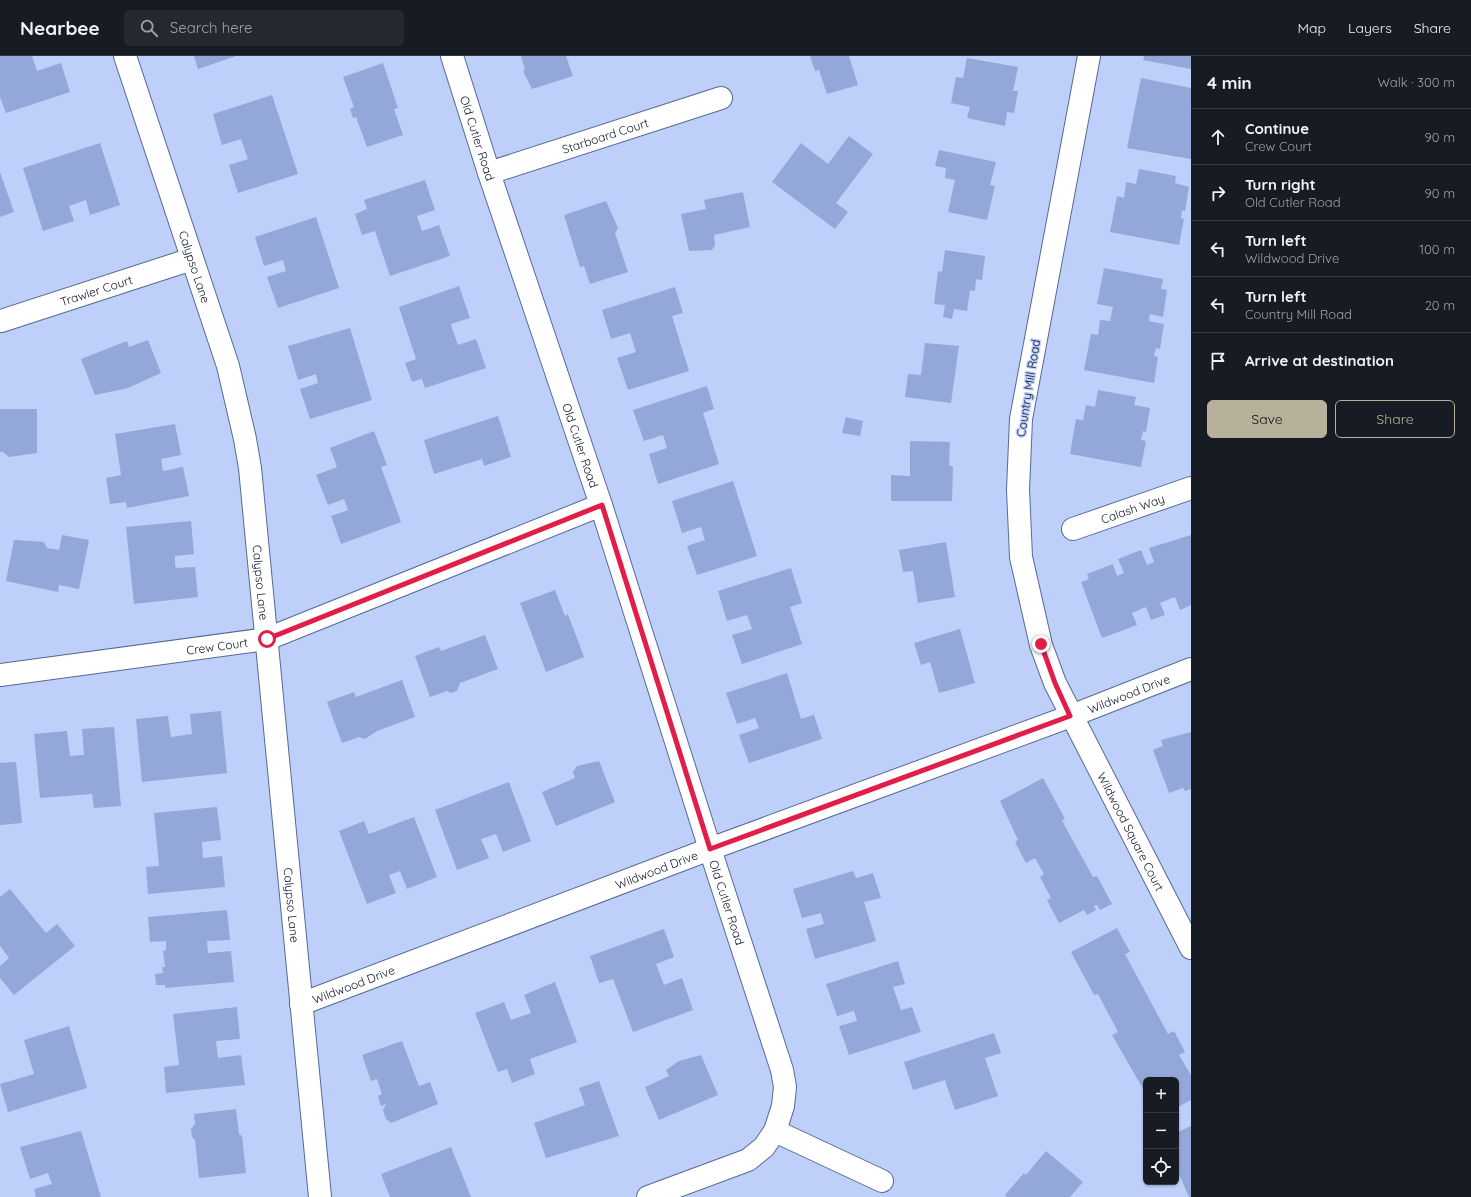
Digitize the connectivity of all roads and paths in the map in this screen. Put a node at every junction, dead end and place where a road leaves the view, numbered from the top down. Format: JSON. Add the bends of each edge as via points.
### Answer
{"nodes":[{"id":1,"x":125,"y":56,"type":"edge"},
{"id":2,"x":452,"y":56,"type":"edge"},
{"id":3,"x":1089,"y":56,"type":"edge"},
{"id":4,"x":721,"y":98,"type":"dead end"},
{"id":5,"x":489,"y":173,"type":"junction"},
{"id":6,"x":192,"y":259,"type":"junction"},
{"id":7,"x":1,"y":321,"type":"edge"},
{"id":8,"x":1191,"y":488,"type":"edge"},
{"id":9,"x":602,"y":505,"type":"junction"},
{"id":10,"x":1073,"y":529,"type":"dead end"},
{"id":11,"x":267,"y":639,"type":"junction"},
{"id":12,"x":1191,"y":669,"type":"edge"},
{"id":13,"x":0,"y":675,"type":"edge"},
{"id":14,"x":1070,"y":716,"type":"junction"},
{"id":15,"x":710,"y":849,"type":"junction"},
{"id":16,"x":1191,"y":948,"type":"edge"},
{"id":17,"x":301,"y":1004,"type":"junction"},
{"id":18,"x":775,"y":1131,"type":"junction"},
{"id":19,"x":882,"y":1181,"type":"dead end"},
{"id":20,"x":320,"y":1197,"type":"edge"},
{"id":21,"x":648,"y":1197,"type":"edge"}],
"edges":[{"from":1,"to":6,"type":"street","name":"Calypso Lane"},
{"from":2,"to":5,"type":"street","name":"Old Cutler Road"},
{"from":3,"to":14,"type":"street","name":"Country Mill Road","via":[[1021,419],[1018,490],[1020,557],[1041,644]]},
{"from":4,"to":5,"type":"street","name":"Starboard Court"},
{"from":5,"to":9,"type":"street","name":"Old Cutler Road"},
{"from":6,"to":7,"type":"street","name":"Trawler Court"},
{"from":6,"to":11,"type":"street","name":"Calypso Lane","via":[[228,366],[245,439]]},
{"from":8,"to":10,"type":"street","name":"Calash Way"},
{"from":9,"to":11,"type":"street","name":"Crew Court"},
{"from":9,"to":15,"type":"street","name":"Old Cutler Road"},
{"from":11,"to":13,"type":"street","name":"Crew Court"},
{"from":11,"to":17,"type":"street","name":"Calypso Lane"},
{"from":12,"to":14,"type":"street","name":"Wildwood Drive"},
{"from":14,"to":15,"type":"street","name":"Wildwood Drive"},
{"from":14,"to":16,"type":"street","name":"Wildwood Square Court"},
{"from":15,"to":17,"type":"street","name":"Wildwood Drive"},
{"from":15,"to":18,"type":"street","name":"Old Cutler Road","via":[[782,1070],[785,1087],[783,1106]]},
{"from":17,"to":20,"type":"street","name":"Calypso Lane"},
{"from":18,"to":19,"type":"street"},
{"from":18,"to":21,"type":"street","name":"Old Cutler Road","via":[[764,1147],[748,1160]]}]}
